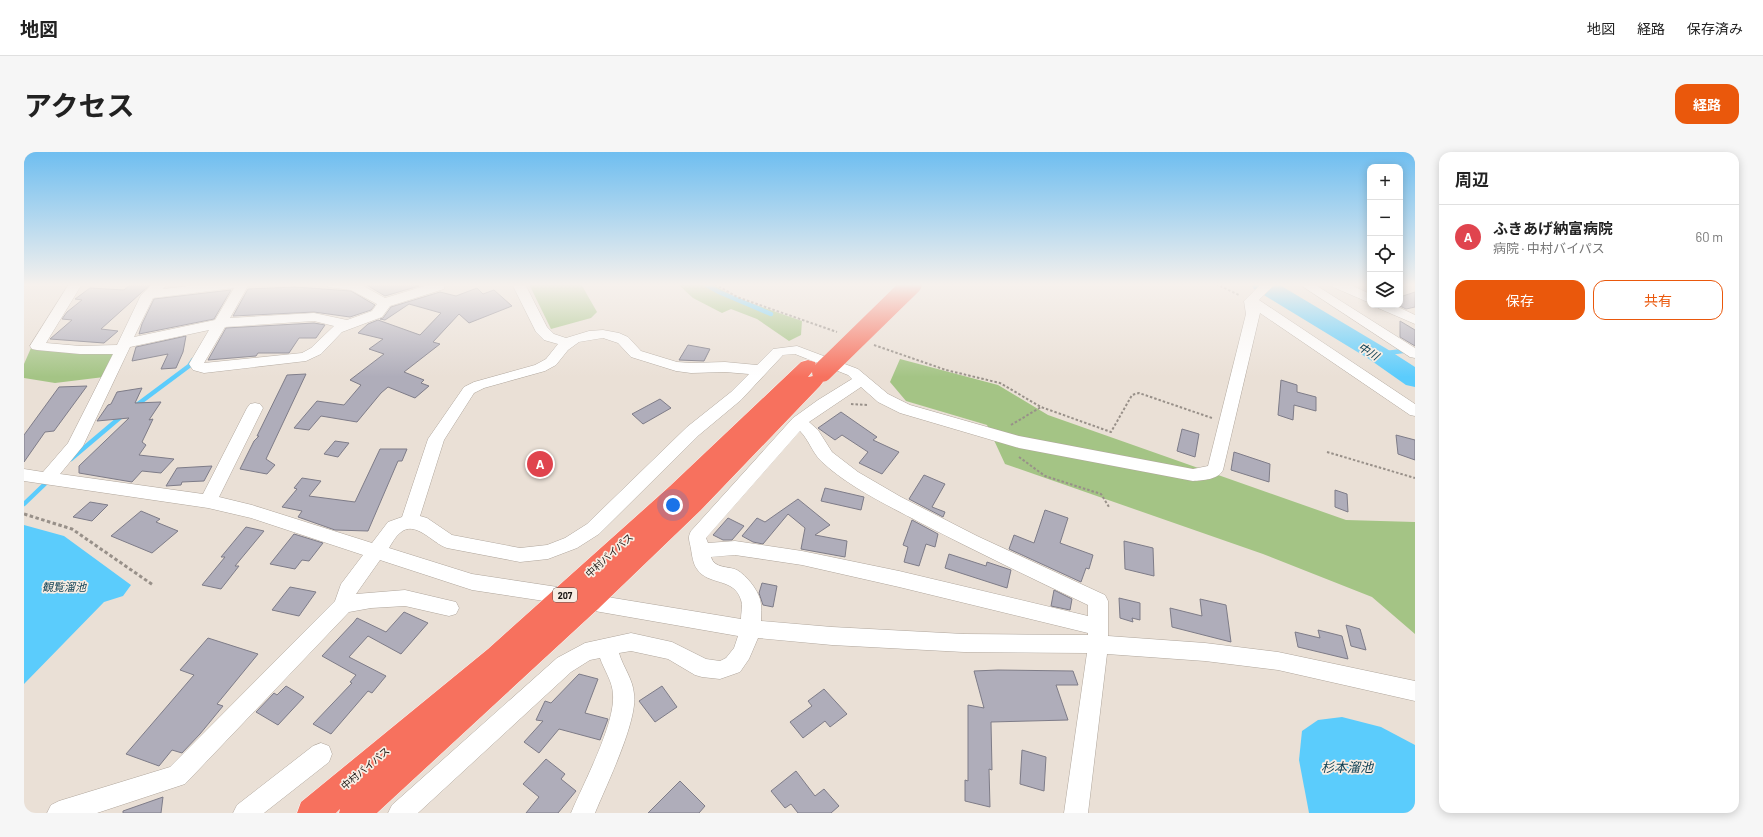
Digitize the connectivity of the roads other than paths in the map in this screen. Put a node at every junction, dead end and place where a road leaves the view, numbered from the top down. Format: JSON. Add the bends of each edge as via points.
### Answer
{"nodes":[{"id":1,"x":57,"y":315,"type":"edge"},
{"id":2,"x":138,"y":315,"type":"edge"},
{"id":3,"x":225,"y":315,"type":"edge"},
{"id":4,"x":374,"y":315,"type":"edge"},
{"id":5,"x":534,"y":315,"type":"edge"},
{"id":6,"x":865,"y":315,"type":"edge"},
{"id":7,"x":877,"y":315,"type":"edge"},
{"id":8,"x":1253,"y":315,"type":"edge"},
{"id":9,"x":1272,"y":315,"type":"edge"},
{"id":10,"x":1353,"y":315,"type":"edge"},
{"id":11,"x":1404,"y":315,"type":"edge"},
{"id":12,"x":1415,"y":320,"type":"edge"},
{"id":13,"x":221,"y":322,"type":"junction"},
{"id":14,"x":349,"y":325,"type":"junction"},
{"id":15,"x":568,"y":343,"type":"junction"},
{"id":16,"x":123,"y":346,"type":"junction"},
{"id":17,"x":1415,"y":354,"type":"edge"},
{"id":18,"x":815,"y":369,"type":"junction"},
{"id":19,"x":760,"y":370,"type":"junction"},
{"id":20,"x":862,"y":379,"type":"junction"},
{"id":21,"x":255,"y":408,"type":"dead end"},
{"id":22,"x":1415,"y":411,"type":"edge"},
{"id":23,"x":799,"y":422,"type":"junction"},
{"id":24,"x":24,"y":475,"type":"edge"},
{"id":25,"x":51,"y":479,"type":"junction"},
{"id":26,"x":208,"y":501,"type":"junction"},
{"id":27,"x":409,"y":521,"type":"junction"},
{"id":28,"x":700,"y":551,"type":"junction"},
{"id":29,"x":376,"y":552,"type":"junction"},
{"id":30,"x":564,"y":596,"type":"junction"},
{"id":31,"x":589,"y":602,"type":"junction"},
{"id":32,"x":343,"y":605,"type":"junction"},
{"id":33,"x":449,"y":608,"type":"dead end"},
{"id":34,"x":751,"y":629,"type":"junction"},
{"id":35,"x":1098,"y":635,"type":"junction"},
{"id":36,"x":608,"y":646,"type":"junction"},
{"id":37,"x":1415,"y":690,"type":"edge"},
{"id":38,"x":321,"y":754,"type":"dead end"},
{"id":39,"x":59,"y":813,"type":"edge"},
{"id":40,"x":245,"y":813,"type":"edge"},
{"id":41,"x":312,"y":813,"type":"edge"},
{"id":42,"x":354,"y":813,"type":"edge"},
{"id":43,"x":400,"y":813,"type":"edge"},
{"id":44,"x":583,"y":813,"type":"edge"},
{"id":45,"x":1076,"y":813,"type":"edge"}],
"edges":[{"from":1,"to":16,"type":"street","via":[[37,346],[80,350]]},
{"from":2,"to":16,"type":"street"},
{"from":3,"to":13,"type":"street"},
{"from":4,"to":14,"type":"street"},
{"from":5,"to":15,"type":"street","via":[[541,329],[549,337]]},
{"from":6,"to":18,"type":"highway","name":"中村バイパス","number":"207"},
{"from":7,"to":18,"type":"highway","name":"中村バイパス","number":"207","bridge":true},
{"from":8,"to":20,"type":"street","via":[[1215,470],[1208,473],[1193,475],[1019,442],[905,409],[883,398]]},
{"from":9,"to":22,"type":"street"},
{"from":10,"to":17,"type":"street"},
{"from":11,"to":12,"type":"street"},
{"from":13,"to":14,"type":"street","via":[[314,318]]},
{"from":13,"to":14,"type":"street","via":[[196,364],[198,367],[306,357],[316,351],[337,329]]},
{"from":13,"to":16,"type":"street"},
{"from":15,"to":19,"type":"street","via":[[589,335],[603,334],[623,340],[636,354],[676,366]]},
{"from":15,"to":27,"type":"street","via":[[551,362],[540,368],[469,390],[436,439]]},
{"from":16,"to":25,"type":"street","via":[[75,446]]},
{"from":18,"to":30,"type":"highway","name":"中村バイパス","number":"207"},
{"from":18,"to":31,"type":"highway","name":"中村バイパス","number":"207","via":[[693,504]]},
{"from":19,"to":20,"type":"street","via":[[778,352],[797,350],[853,372]]},
{"from":19,"to":27,"type":"street","via":[[736,396],[693,432],[593,529],[571,543],[548,552],[520,555],[447,541],[422,523]]},
{"from":20,"to":23,"type":"street"},
{"from":21,"to":26,"type":"street"},
{"from":23,"to":28,"type":"street","via":[[697,536]]},
{"from":23,"to":35,"type":"street","via":[[812,434],[826,456],[852,476],[895,502],[1098,601]]},
{"from":24,"to":25,"type":"street"},
{"from":25,"to":26,"type":"street"},
{"from":26,"to":29,"type":"street","via":[[252,512]]},
{"from":27,"to":29,"type":"street","via":[[394,527]]},
{"from":28,"to":34,"type":"street","via":[[704,565],[712,572],[731,576],[743,586],[751,600]]},
{"from":28,"to":35,"type":"street","via":[[735,548],[802,558],[899,579]]},
{"from":29,"to":30,"type":"street","via":[[472,582]]},
{"from":29,"to":32,"type":"street","via":[[348,590]]},
{"from":30,"to":31,"type":"street"},
{"from":30,"to":41,"type":"highway","name":"中村バイパス","number":"207","via":[[497,657]]},
{"from":31,"to":34,"type":"street"},
{"from":31,"to":42,"type":"highway","name":"中村バイパス","number":"207"},
{"from":32,"to":33,"type":"street","via":[[405,598]]},
{"from":32,"to":39,"type":"street","via":[[177,776]]},
{"from":34,"to":35,"type":"street","via":[[964,643]]},
{"from":34,"to":36,"type":"street","via":[[742,653],[733,665],[720,670],[702,668],[672,651],[651,645],[631,642]]},
{"from":35,"to":37,"type":"street","via":[[1278,661]]},
{"from":35,"to":45,"type":"street"},
{"from":36,"to":43,"type":"street","via":[[585,652],[564,665]]},
{"from":36,"to":44,"type":"street","via":[[609,657],[620,676],[624,696],[622,714]]},
{"from":38,"to":40,"type":"street"}]}
